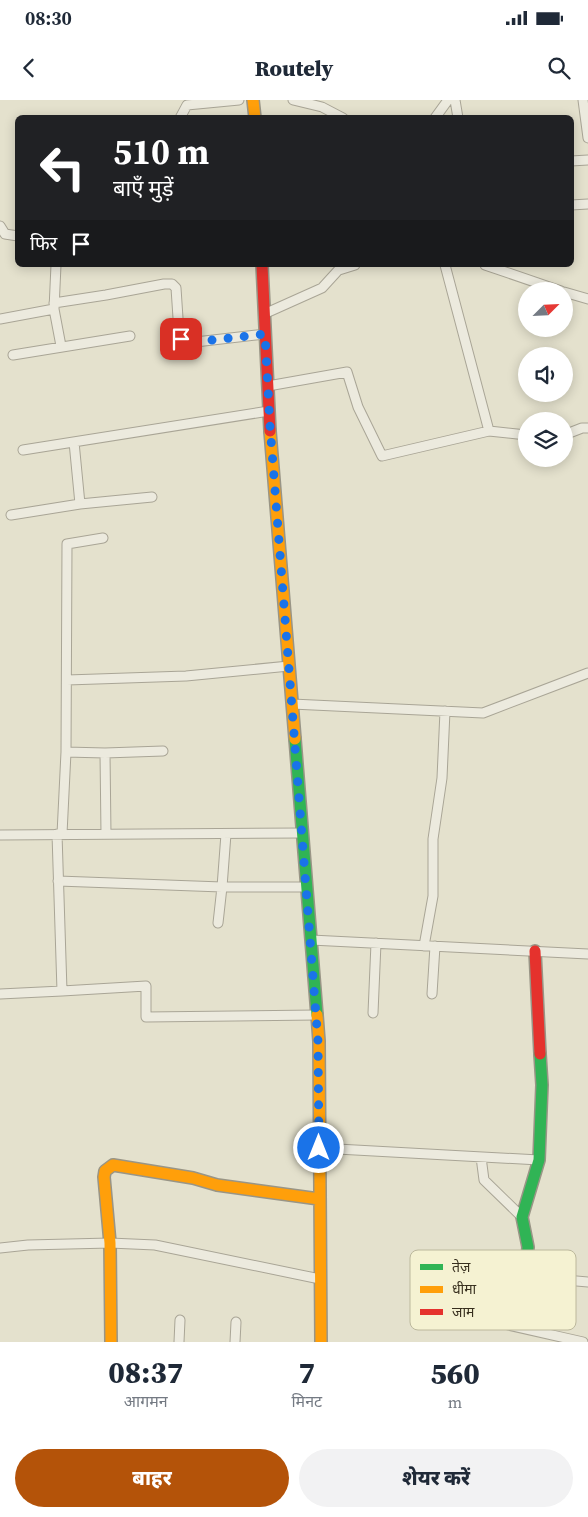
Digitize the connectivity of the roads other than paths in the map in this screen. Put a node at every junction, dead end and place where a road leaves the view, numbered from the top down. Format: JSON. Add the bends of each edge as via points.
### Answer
{"nodes":[{"id":1,"x":239,"y":100,"type":"edge"},
{"id":2,"x":253,"y":100,"type":"edge"},
{"id":3,"x":293,"y":100,"type":"edge"},
{"id":4,"x":448,"y":100,"type":"edge"},
{"id":5,"x":455,"y":100,"type":"edge"},
{"id":6,"x":583,"y":100,"type":"edge"},
{"id":7,"x":182,"y":115,"type":"edge"},
{"id":8,"x":255,"y":115,"type":"edge"},
{"id":9,"x":337,"y":115,"type":"edge"},
{"id":10,"x":437,"y":115,"type":"edge"},
{"id":11,"x":458,"y":115,"type":"edge"},
{"id":12,"x":588,"y":138,"type":"edge"},
{"id":13,"x":574,"y":160,"type":"edge"},
{"id":14,"x":588,"y":160,"type":"edge"},
{"id":15,"x":588,"y":204,"type":"edge"},
{"id":16,"x":574,"y":205,"type":"edge"},
{"id":17,"x":0,"y":226,"type":"edge"},
{"id":18,"x":15,"y":236,"type":"edge"},
{"id":19,"x":56,"y":267,"type":"edge"},
{"id":20,"x":262,"y":267,"type":"edge"},
{"id":21,"x":446,"y":267,"type":"edge"},
{"id":22,"x":491,"y":267,"type":"edge"},
{"id":23,"x":341,"y":268,"type":"edge"},
{"id":24,"x":533,"y":282,"type":"edge"},
{"id":25,"x":573,"y":295,"type":"edge"},
{"id":26,"x":588,"y":299,"type":"edge"},
{"id":27,"x":54,"y":306,"type":"junction"},
{"id":28,"x":264,"y":314,"type":"junction"},
{"id":29,"x":0,"y":319,"type":"edge"},
{"id":30,"x":265,"y":334,"type":"junction"},
{"id":31,"x":130,"y":336,"type":"dead end"},
{"id":32,"x":61,"y":346,"type":"junction"},
{"id":33,"x":13,"y":355,"type":"dead end"},
{"id":34,"x":268,"y":386,"type":"junction"},
{"id":35,"x":269,"y":411,"type":"junction"},
{"id":36,"x":588,"y":428,"type":"edge"},
{"id":37,"x":489,"y":431,"type":"junction"},
{"id":38,"x":573,"y":432,"type":"edge"},
{"id":39,"x":518,"y":434,"type":"edge"},
{"id":40,"x":74,"y":442,"type":"junction"},
{"id":41,"x":23,"y":450,"type":"dead end"},
{"id":42,"x":152,"y":497,"type":"dead end"},
{"id":43,"x":80,"y":504,"type":"junction"},
{"id":44,"x":11,"y":515,"type":"dead end"},
{"id":45,"x":103,"y":538,"type":"dead end"},
{"id":46,"x":289,"y":666,"type":"junction"},
{"id":47,"x":588,"y":673,"type":"edge"},
{"id":48,"x":67,"y":680,"type":"junction"},
{"id":49,"x":292,"y":704,"type":"junction"},
{"id":50,"x":445,"y":711,"type":"junction"},
{"id":51,"x":163,"y":751,"type":"dead end"},
{"id":52,"x":66,"y":752,"type":"junction"},
{"id":53,"x":105,"y":753,"type":"junction"},
{"id":54,"x":303,"y":833,"type":"junction"},
{"id":55,"x":59,"y":834,"type":"junction"},
{"id":56,"x":106,"y":834,"type":"junction"},
{"id":57,"x":226,"y":834,"type":"junction"},
{"id":58,"x":0,"y":835,"type":"edge"},
{"id":59,"x":58,"y":881,"type":"junction"},
{"id":60,"x":222,"y":887,"type":"junction"},
{"id":61,"x":307,"y":887,"type":"junction"},
{"id":62,"x":218,"y":923,"type":"dead end"},
{"id":63,"x":311,"y":940,"type":"junction"},
{"id":64,"x":376,"y":943,"type":"junction"},
{"id":65,"x":424,"y":946,"type":"junction"},
{"id":66,"x":435,"y":946,"type":"junction"},
{"id":67,"x":535,"y":951,"type":"junction"},
{"id":68,"x":588,"y":954,"type":"edge"},
{"id":69,"x":62,"y":991,"type":"junction"},
{"id":70,"x":0,"y":994,"type":"edge"},
{"id":71,"x":432,"y":994,"type":"dead end"},
{"id":72,"x":373,"y":1013,"type":"dead end"},
{"id":73,"x":316,"y":1015,"type":"junction"},
{"id":74,"x":319,"y":1148,"type":"junction"},
{"id":75,"x":481,"y":1157,"type":"junction"},
{"id":76,"x":539,"y":1160,"type":"junction"},
{"id":77,"x":319,"y":1199,"type":"junction"},
{"id":78,"x":522,"y":1217,"type":"junction"},
{"id":79,"x":110,"y":1244,"type":"junction"},
{"id":80,"x":0,"y":1248,"type":"edge"},
{"id":81,"x":528,"y":1250,"type":"edge"},
{"id":82,"x":320,"y":1279,"type":"junction"},
{"id":83,"x":180,"y":1320,"type":"dead end"},
{"id":84,"x":236,"y":1322,"type":"dead end"},
{"id":85,"x":526,"y":1330,"type":"edge"},
{"id":86,"x":563,"y":1340,"type":"edge"},
{"id":87,"x":111,"y":1342,"type":"edge"},
{"id":88,"x":179,"y":1342,"type":"edge"},
{"id":89,"x":235,"y":1342,"type":"edge"},
{"id":90,"x":321,"y":1342,"type":"edge"},
{"id":91,"x":583,"y":1342,"type":"edge"}],
"edges":[{"from":1,"to":7,"type":"street","via":[[187,105]]},
{"from":2,"to":8,"type":"street"},
{"from":3,"to":9,"type":"street","via":[[322,107]]},
{"from":4,"to":10,"type":"street"},
{"from":5,"to":11,"type":"street"},
{"from":6,"to":12,"type":"street"},
{"from":13,"to":14,"type":"street"},
{"from":15,"to":16,"type":"street"},
{"from":17,"to":18,"type":"street","via":[[5,234]]},
{"from":19,"to":27,"type":"street"},
{"from":20,"to":28,"type":"street"},
{"from":21,"to":37,"type":"street"},
{"from":22,"to":24,"type":"street"},
{"from":23,"to":28,"type":"street","via":[[322,288]]},
{"from":25,"to":26,"type":"street"},
{"from":27,"to":29,"type":"street"},
{"from":27,"to":30,"type":"street","via":[[172,284],[176,288],[179,333],[187,343]]},
{"from":27,"to":32,"type":"street"},
{"from":28,"to":30,"type":"street"},
{"from":30,"to":34,"type":"street"},
{"from":31,"to":32,"type":"street"},
{"from":32,"to":33,"type":"street"},
{"from":34,"to":35,"type":"street"},
{"from":34,"to":37,"type":"street","via":[[347,372],[358,407],[382,456]]},
{"from":35,"to":40,"type":"street"},
{"from":35,"to":46,"type":"street"},
{"from":36,"to":38,"type":"street"},
{"from":37,"to":39,"type":"street"},
{"from":40,"to":41,"type":"street"},
{"from":40,"to":43,"type":"street"},
{"from":42,"to":43,"type":"street"},
{"from":43,"to":44,"type":"street"},
{"from":45,"to":48,"type":"street","via":[[68,544]]},
{"from":46,"to":48,"type":"street","via":[[186,676]]},
{"from":46,"to":49,"type":"street"},
{"from":47,"to":50,"type":"street","via":[[482,713]]},
{"from":48,"to":52,"type":"street"},
{"from":49,"to":50,"type":"street"},
{"from":49,"to":54,"type":"street"},
{"from":50,"to":65,"type":"street","via":[[442,778],[433,838],[433,896]]},
{"from":51,"to":53,"type":"street"},
{"from":52,"to":53,"type":"street"},
{"from":52,"to":55,"type":"street"},
{"from":53,"to":56,"type":"street"},
{"from":54,"to":57,"type":"street"},
{"from":54,"to":61,"type":"street"},
{"from":55,"to":56,"type":"street"},
{"from":55,"to":58,"type":"street"},
{"from":55,"to":59,"type":"street"},
{"from":56,"to":57,"type":"street"},
{"from":57,"to":60,"type":"street"},
{"from":59,"to":60,"type":"street"},
{"from":59,"to":69,"type":"street"},
{"from":60,"to":61,"type":"street"},
{"from":60,"to":62,"type":"street"},
{"from":61,"to":63,"type":"street"},
{"from":63,"to":64,"type":"street"},
{"from":63,"to":73,"type":"street"},
{"from":64,"to":65,"type":"street"},
{"from":64,"to":72,"type":"street"},
{"from":65,"to":66,"type":"street"},
{"from":66,"to":67,"type":"street"},
{"from":66,"to":71,"type":"street"},
{"from":67,"to":68,"type":"street"},
{"from":67,"to":76,"type":"street","via":[[542,1085]]},
{"from":69,"to":70,"type":"street"},
{"from":69,"to":73,"type":"street","via":[[146,986],[146,1017]]},
{"from":73,"to":74,"type":"street"},
{"from":74,"to":75,"type":"street"},
{"from":74,"to":77,"type":"street"},
{"from":75,"to":76,"type":"street"},
{"from":75,"to":78,"type":"street","via":[[484,1180]]},
{"from":76,"to":78,"type":"street"},
{"from":77,"to":79,"type":"street","via":[[217,1185],[113,1165],[105,1170],[104,1177]]},
{"from":77,"to":82,"type":"street"},
{"from":78,"to":81,"type":"street"},
{"from":79,"to":80,"type":"street"},
{"from":79,"to":82,"type":"street","via":[[155,1245]]},
{"from":79,"to":87,"type":"street"},
{"from":82,"to":90,"type":"street"},
{"from":83,"to":88,"type":"street"},
{"from":84,"to":89,"type":"street"},
{"from":85,"to":86,"type":"street"},
{"from":86,"to":91,"type":"street"}]}
